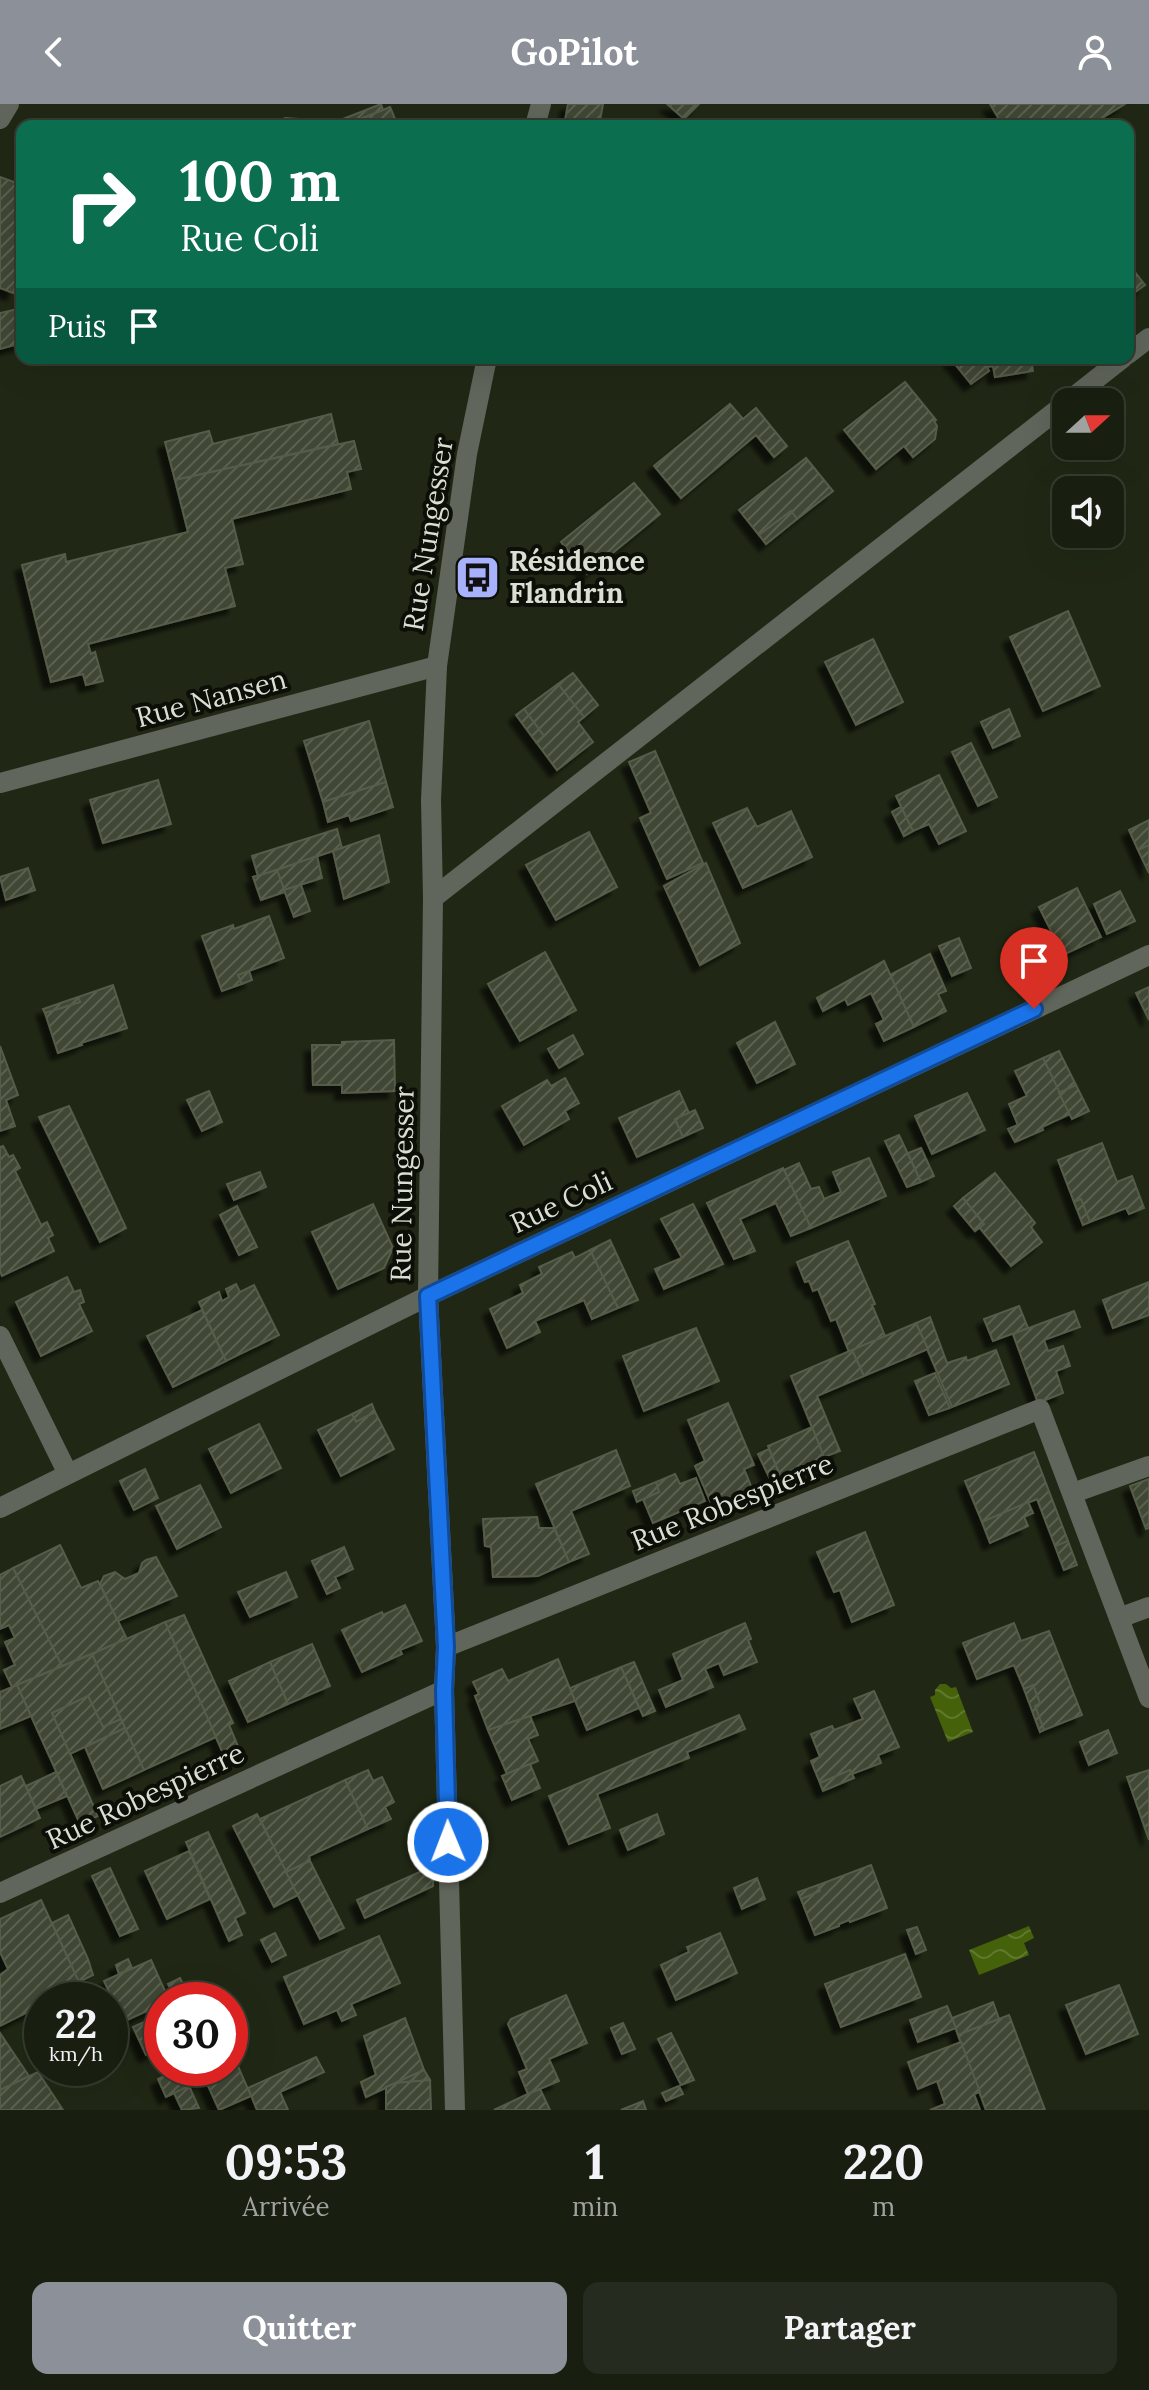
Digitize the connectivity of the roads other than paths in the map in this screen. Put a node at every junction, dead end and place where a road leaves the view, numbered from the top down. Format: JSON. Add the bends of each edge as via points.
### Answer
{"nodes":[{"id":1,"x":9,"y":104,"type":"edge"},
{"id":2,"x":0,"y":119,"type":"edge"},
{"id":3,"x":486,"y":364,"type":"edge"},
{"id":4,"x":1115,"y":364,"type":"edge"},
{"id":5,"x":1084,"y":388,"type":"edge"},
{"id":6,"x":1052,"y":413,"type":"edge"},
{"id":7,"x":437,"y":666,"type":"junction"},
{"id":8,"x":0,"y":783,"type":"edge"},
{"id":9,"x":433,"y":898,"type":"junction"},
{"id":10,"x":1149,"y":955,"type":"edge"},
{"id":11,"x":428,"y":1296,"type":"junction"},
{"id":12,"x":0,"y":1336,"type":"edge"},
{"id":13,"x":1149,"y":1466,"type":"edge"},
{"id":14,"x":68,"y":1474,"type":"junction"},
{"id":15,"x":1073,"y":1493,"type":"junction"},
{"id":16,"x":0,"y":1508,"type":"edge"},
{"id":17,"x":1149,"y":1607,"type":"edge"},
{"id":18,"x":1119,"y":1618,"type":"junction"},
{"id":19,"x":446,"y":1647,"type":"junction"},
{"id":20,"x":444,"y":1690,"type":"junction"},
{"id":21,"x":1149,"y":1698,"type":"edge"},
{"id":22,"x":0,"y":1893,"type":"edge"},
{"id":23,"x":455,"y":2110,"type":"edge"}],
"edges":[{"from":1,"to":2,"type":"street"},
{"from":3,"to":7,"type":"street","name":"Rue Nungesser","via":[[467,454]]},
{"from":4,"to":5,"type":"street"},
{"from":6,"to":9,"type":"street"},
{"from":7,"to":8,"type":"street","name":"Rue Nansen"},
{"from":7,"to":9,"type":"street","name":"Rue Nungesser"},
{"from":9,"to":11,"type":"street","name":"Rue Nungesser"},
{"from":10,"to":11,"type":"street","name":"Rue Coli"},
{"from":11,"to":14,"type":"street","name":"Rue Coli"},
{"from":11,"to":19,"type":"street","name":"Rue Nungesser"},
{"from":12,"to":14,"type":"street"},
{"from":13,"to":15,"type":"street"},
{"from":14,"to":16,"type":"street","name":"Rue Coli"},
{"from":15,"to":18,"type":"street"},
{"from":15,"to":19,"type":"street","name":"Rue Robespierre","via":[[1040,1409]]},
{"from":17,"to":18,"type":"street"},
{"from":18,"to":21,"type":"street"},
{"from":19,"to":20,"type":"street","name":"Rue Nungesser"},
{"from":20,"to":22,"type":"street","name":"Rue Robespierre"},
{"from":20,"to":23,"type":"street","name":"Rue Nungesser"}]}
